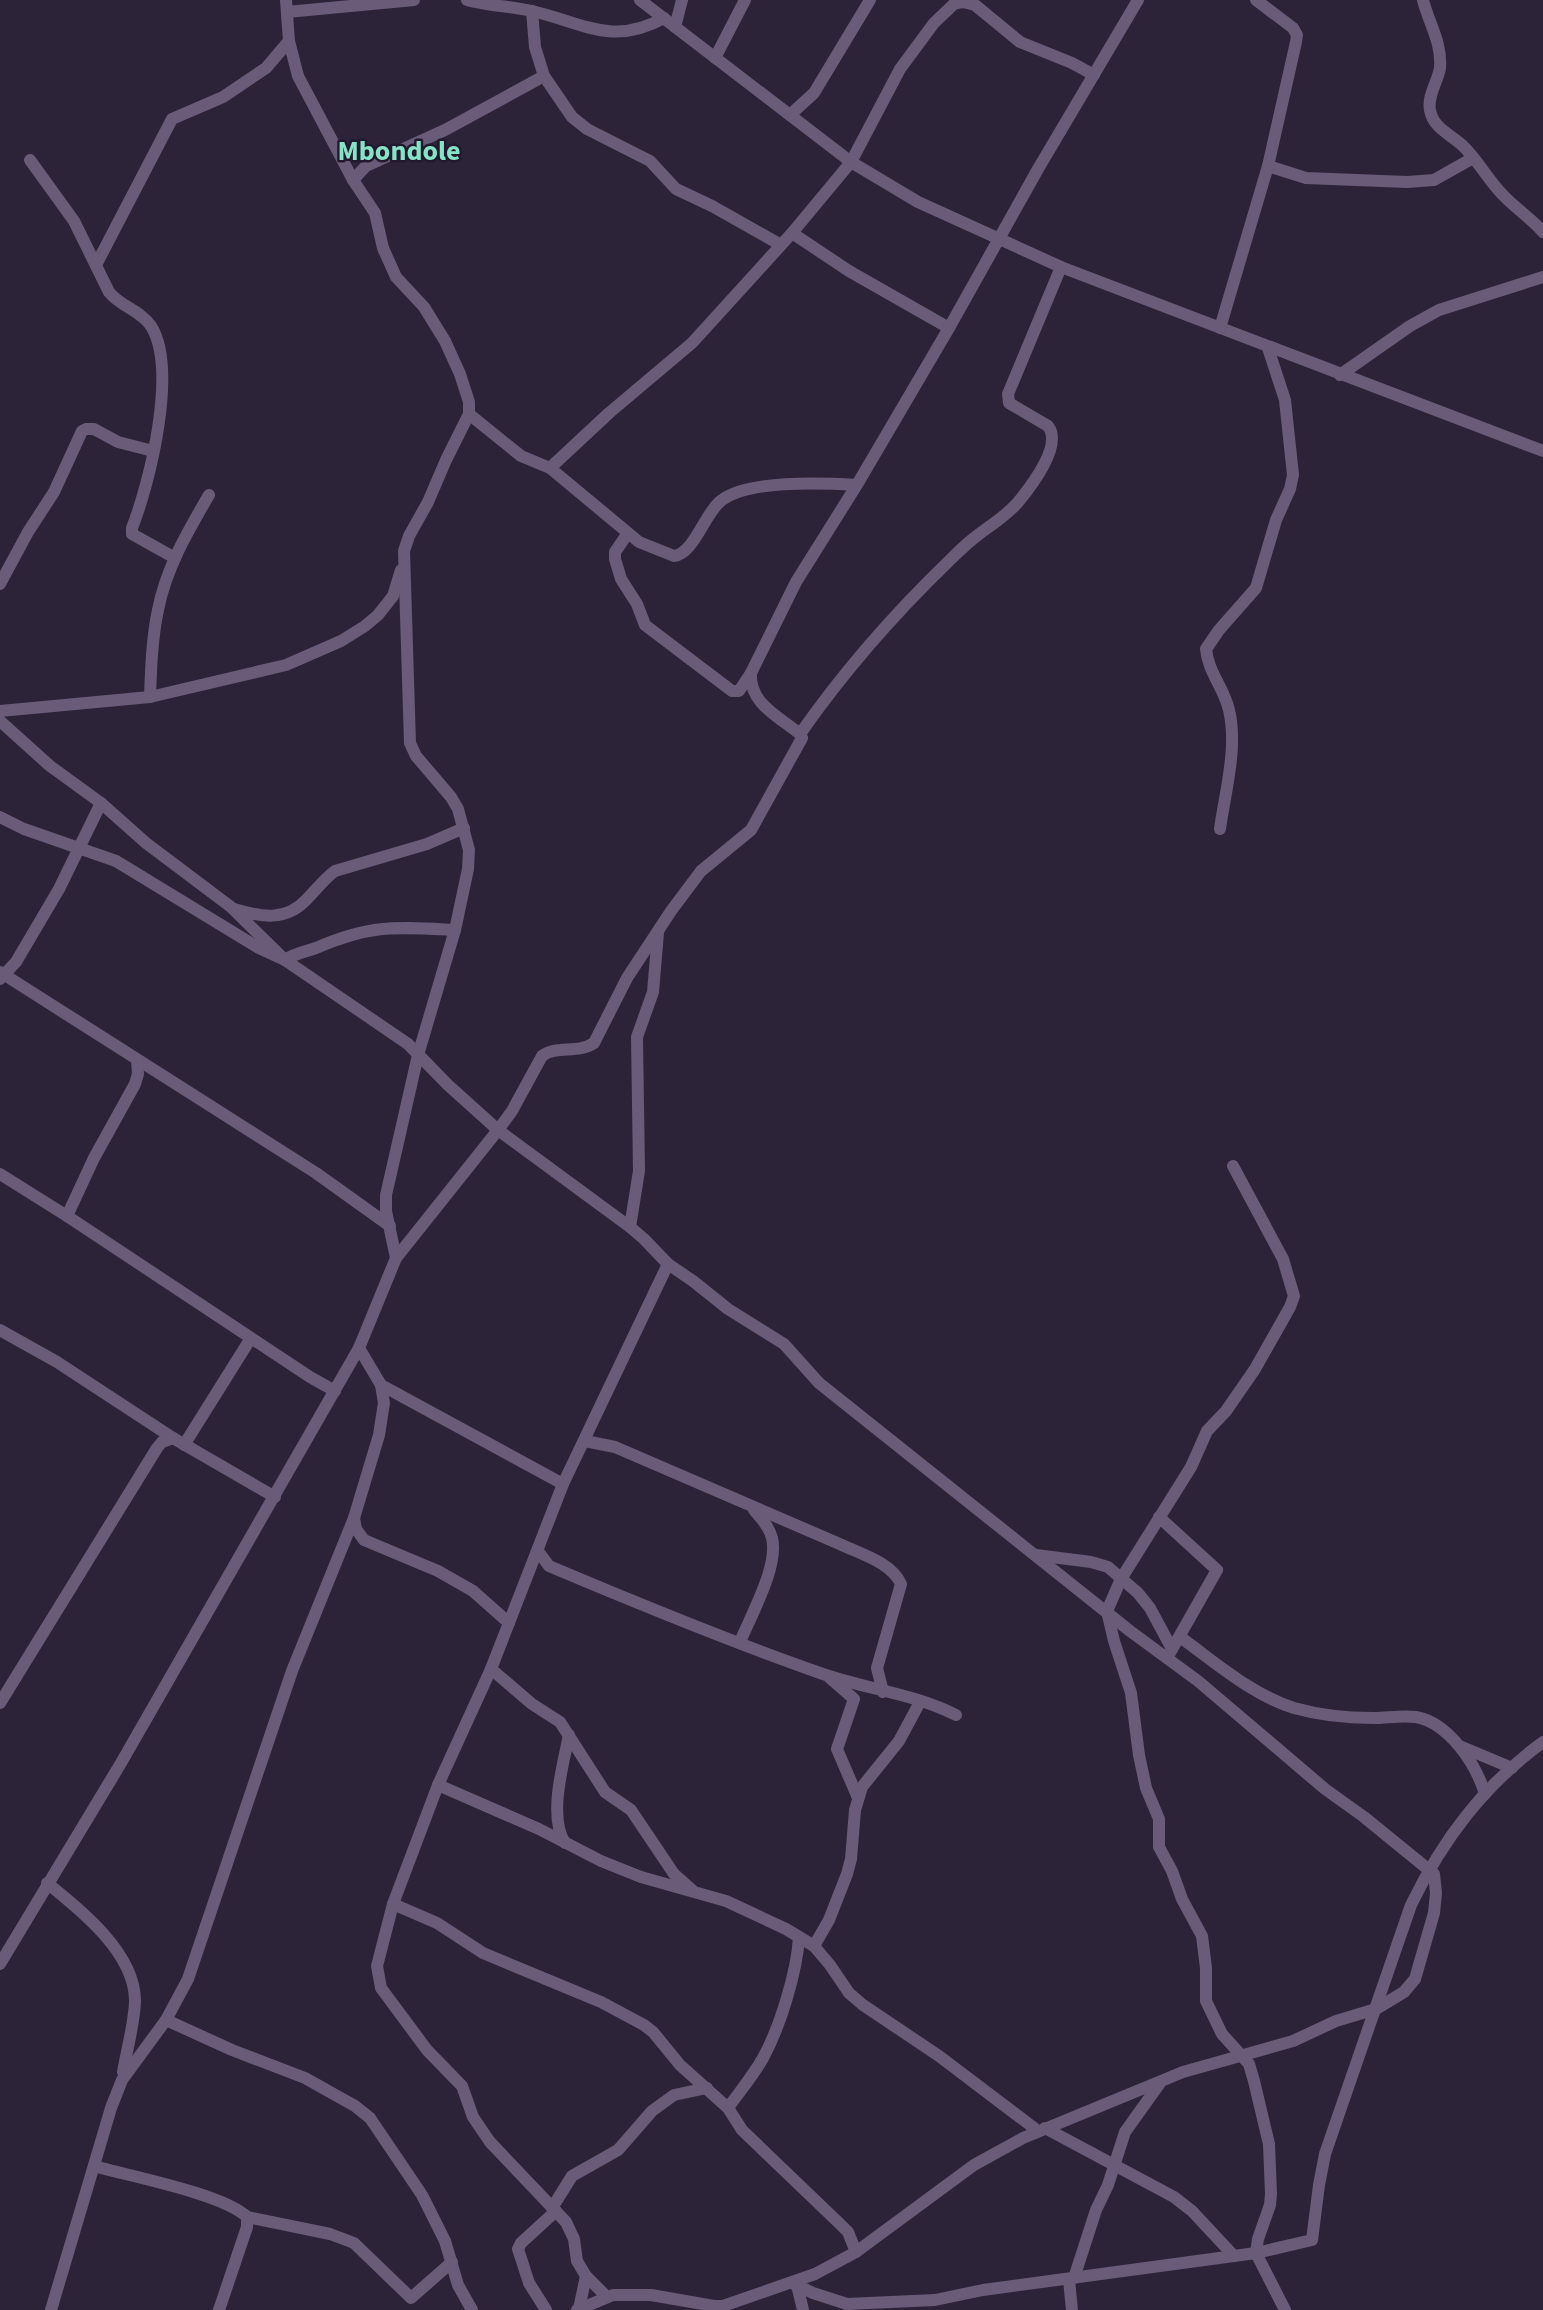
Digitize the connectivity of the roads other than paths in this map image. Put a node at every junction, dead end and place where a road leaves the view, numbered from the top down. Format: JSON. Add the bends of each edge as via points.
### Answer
{"nodes":[{"id":1,"x":414,"y":0,"type":"edge"},
{"id":2,"x":467,"y":0,"type":"edge"},
{"id":3,"x":640,"y":0,"type":"edge"},
{"id":4,"x":682,"y":0,"type":"edge"},
{"id":5,"x":745,"y":0,"type":"edge"},
{"id":6,"x":870,"y":0,"type":"edge"},
{"id":7,"x":1138,"y":0,"type":"edge"},
{"id":8,"x":1256,"y":0,"type":"edge"},
{"id":9,"x":1423,"y":0,"type":"edge"},
{"id":10,"x":322,"y":4,"type":"edge"},
{"id":11,"x":287,"y":6,"type":"edge"},
{"id":12,"x":532,"y":11,"type":"junction"},
{"id":13,"x":669,"y":23,"type":"junction"},
{"id":14,"x":289,"y":41,"type":"junction"},
{"id":15,"x":715,"y":58,"type":"junction"},
{"id":16,"x":1094,"y":75,"type":"junction"},
{"id":17,"x":544,"y":76,"type":"junction"},
{"id":18,"x":790,"y":116,"type":"junction"},
{"id":19,"x":1473,"y":158,"type":"junction"},
{"id":20,"x":30,"y":160,"type":"dead end"},
{"id":21,"x":851,"y":162,"type":"junction"},
{"id":22,"x":1268,"y":166,"type":"junction"},
{"id":23,"x":353,"y":180,"type":"junction"},
{"id":24,"x":1543,"y":232,"type":"edge"},
{"id":25,"x":792,"y":233,"type":"junction"},
{"id":26,"x":999,"y":240,"type":"junction"},
{"id":27,"x":781,"y":245,"type":"junction"},
{"id":28,"x":96,"y":265,"type":"junction"},
{"id":29,"x":1061,"y":267,"type":"junction"},
{"id":30,"x":1543,"y":277,"type":"edge"},
{"id":31,"x":949,"y":328,"type":"junction"},
{"id":32,"x":1220,"y":328,"type":"junction"},
{"id":33,"x":1268,"y":348,"type":"junction"},
{"id":34,"x":1340,"y":375,"type":"junction"},
{"id":35,"x":469,"y":414,"type":"junction"},
{"id":36,"x":153,"y":451,"type":"junction"},
{"id":37,"x":1543,"y":451,"type":"edge"},
{"id":38,"x":550,"y":468,"type":"junction"},
{"id":39,"x":856,"y":485,"type":"junction"},
{"id":40,"x":209,"y":495,"type":"dead end"},
{"id":41,"x":628,"y":533,"type":"junction"},
{"id":42,"x":175,"y":558,"type":"junction"},
{"id":43,"x":403,"y":563,"type":"junction"},
{"id":44,"x":0,"y":584,"type":"edge"},
{"id":45,"x":751,"y":673,"type":"junction"},
{"id":46,"x":150,"y":697,"type":"junction"},
{"id":47,"x":0,"y":711,"type":"edge"},
{"id":48,"x":0,"y":721,"type":"edge"},
{"id":49,"x":800,"y":734,"type":"junction"},
{"id":50,"x":101,"y":803,"type":"junction"},
{"id":51,"x":0,"y":817,"type":"edge"},
{"id":52,"x":464,"y":828,"type":"junction"},
{"id":53,"x":1220,"y":829,"type":"dead end"},
{"id":54,"x":81,"y":848,"type":"junction"},
{"id":55,"x":230,"y":907,"type":"junction"},
{"id":56,"x":455,"y":930,"type":"junction"},
{"id":57,"x":658,"y":932,"type":"junction"},
{"id":58,"x":285,"y":960,"type":"junction"},
{"id":59,"x":2,"y":975,"type":"edge"},
{"id":60,"x":418,"y":1055,"type":"junction"},
{"id":61,"x":137,"y":1060,"type":"junction"},
{"id":62,"x":498,"y":1130,"type":"junction"},
{"id":63,"x":1233,"y":1166,"type":"dead end"},
{"id":64,"x":0,"y":1174,"type":"edge"},
{"id":65,"x":66,"y":1216,"type":"junction"},
{"id":66,"x":390,"y":1226,"type":"junction"},
{"id":67,"x":630,"y":1227,"type":"junction"},
{"id":68,"x":396,"y":1258,"type":"junction"},
{"id":69,"x":668,"y":1264,"type":"junction"},
{"id":70,"x":0,"y":1330,"type":"edge"},
{"id":71,"x":251,"y":1338,"type":"junction"},
{"id":72,"x":359,"y":1349,"type":"junction"},
{"id":73,"x":381,"y":1385,"type":"junction"},
{"id":74,"x":335,"y":1391,"type":"junction"},
{"id":75,"x":173,"y":1438,"type":"junction"},
{"id":76,"x":585,"y":1441,"type":"junction"},
{"id":77,"x":184,"y":1445,"type":"junction"},
{"id":78,"x":563,"y":1484,"type":"junction"},
{"id":79,"x":275,"y":1497,"type":"junction"},
{"id":80,"x":751,"y":1506,"type":"junction"},
{"id":81,"x":1159,"y":1517,"type":"junction"},
{"id":82,"x":354,"y":1518,"type":"junction"},
{"id":83,"x":538,"y":1551,"type":"junction"},
{"id":84,"x":1036,"y":1555,"type":"junction"},
{"id":85,"x":549,"y":1566,"type":"junction"},
{"id":86,"x":530,"y":1570,"type":"junction"},
{"id":87,"x":1121,"y":1579,"type":"junction"},
{"id":88,"x":520,"y":1595,"type":"junction"},
{"id":89,"x":493,"y":1607,"type":"junction"},
{"id":90,"x":1107,"y":1611,"type":"junction"},
{"id":91,"x":509,"y":1623,"type":"junction"},
{"id":92,"x":740,"y":1642,"type":"junction"},
{"id":93,"x":1173,"y":1648,"type":"junction"},
{"id":94,"x":491,"y":1669,"type":"junction"},
{"id":95,"x":826,"y":1675,"type":"junction"},
{"id":96,"x":883,"y":1692,"type":"junction"},
{"id":97,"x":920,"y":1702,"type":"junction"},
{"id":98,"x":0,"y":1703,"type":"edge"},
{"id":99,"x":956,"y":1715,"type":"dead end"},
{"id":100,"x":569,"y":1735,"type":"junction"},
{"id":101,"x":1543,"y":1742,"type":"edge"},
{"id":102,"x":1461,"y":1747,"type":"junction"},
{"id":103,"x":1512,"y":1768,"type":"junction"},
{"id":104,"x":438,"y":1785,"type":"junction"},
{"id":105,"x":1485,"y":1794,"type":"junction"},
{"id":106,"x":858,"y":1798,"type":"junction"},
{"id":107,"x":565,"y":1843,"type":"junction"},
{"id":108,"x":1429,"y":1868,"type":"junction"},
{"id":109,"x":47,"y":1883,"type":"junction"},
{"id":110,"x":692,"y":1891,"type":"junction"},
{"id":111,"x":393,"y":1904,"type":"junction"},
{"id":112,"x":799,"y":1937,"type":"junction"},
{"id":113,"x":814,"y":1946,"type":"junction"},
{"id":114,"x":0,"y":1964,"type":"edge"},
{"id":115,"x":1376,"y":2009,"type":"junction"},
{"id":116,"x":166,"y":2020,"type":"junction"},
{"id":117,"x":1244,"y":2056,"type":"junction"},
{"id":118,"x":122,"y":2080,"type":"junction"},
{"id":119,"x":1160,"y":2083,"type":"junction"},
{"id":120,"x":707,"y":2088,"type":"junction"},
{"id":121,"x":728,"y":2108,"type":"junction"},
{"id":122,"x":1041,"y":2130,"type":"junction"},
{"id":123,"x":1115,"y":2165,"type":"junction"},
{"id":124,"x":94,"y":2166,"type":"junction"},
{"id":125,"x":554,"y":2209,"type":"junction"},
{"id":126,"x":247,"y":2217,"type":"junction"},
{"id":127,"x":848,"y":2232,"type":"junction"},
{"id":128,"x":868,"y":2243,"type":"junction"},
{"id":129,"x":856,"y":2252,"type":"junction"},
{"id":130,"x":1256,"y":2253,"type":"junction"},
{"id":131,"x":1234,"y":2256,"type":"junction"},
{"id":132,"x":452,"y":2262,"type":"junction"},
{"id":133,"x":586,"y":2276,"type":"junction"},
{"id":134,"x":1071,"y":2279,"type":"junction"},
{"id":135,"x":795,"y":2284,"type":"junction"},
{"id":136,"x":606,"y":2296,"type":"junction"},
{"id":137,"x":56,"y":2309,"type":"edge"},
{"id":138,"x":578,"y":2309,"type":"edge"},
{"id":139,"x":219,"y":2310,"type":"edge"},
{"id":140,"x":472,"y":2310,"type":"edge"},
{"id":141,"x":546,"y":2310,"type":"edge"},
{"id":142,"x":803,"y":2310,"type":"edge"},
{"id":143,"x":1072,"y":2310,"type":"edge"},
{"id":144,"x":1285,"y":2310,"type":"edge"}],
"edges":[{"from":1,"to":10,"type":"street"},
{"from":2,"to":12,"type":"street"},
{"from":3,"to":13,"type":"street"},
{"from":4,"to":13,"type":"street"},
{"from":5,"to":15,"type":"street"},
{"from":6,"to":18,"type":"street","via":[[814,93]]},
{"from":7,"to":16,"type":"street"},
{"from":8,"to":22,"type":"street","via":[[1297,35]]},
{"from":9,"to":19,"type":"street","via":[[1440,51],[1430,110],[1443,131]]},
{"from":10,"to":11,"type":"street"},
{"from":11,"to":14,"type":"street"},
{"from":12,"to":13,"type":"street","via":[[614,32]]},
{"from":12,"to":17,"type":"street","via":[[535,47]]},
{"from":13,"to":15,"type":"street"},
{"from":14,"to":23,"type":"street","via":[[298,76]]},
{"from":14,"to":28,"type":"street","via":[[266,68],[223,97],[172,119]]},
{"from":15,"to":18,"type":"street"},
{"from":16,"to":21,"type":"street","via":[[1020,42],[975,5],[954,4],[900,69]]},
{"from":16,"to":26,"type":"street"},
{"from":17,"to":23,"type":"street","via":[[445,130],[366,166]]},
{"from":17,"to":27,"type":"street","via":[[560,103],[587,129],[650,161],[676,189]]},
{"from":18,"to":21,"type":"street"},
{"from":19,"to":22,"type":"street","via":[[1434,180],[1407,182],[1306,178]]},
{"from":19,"to":24,"type":"street","via":[[1501,193]]},
{"from":20,"to":28,"type":"street","via":[[74,221]]},
{"from":21,"to":25,"type":"street"},
{"from":21,"to":26,"type":"street","via":[[918,202]]},
{"from":22,"to":32,"type":"street"},
{"from":23,"to":35,"type":"street","via":[[375,214],[396,276],[424,307],[445,341],[465,388]]},
{"from":25,"to":27,"type":"street"},
{"from":25,"to":31,"type":"street"},
{"from":26,"to":29,"type":"street"},
{"from":26,"to":31,"type":"street"},
{"from":27,"to":38,"type":"street","via":[[692,343]]},
{"from":28,"to":36,"type":"street","via":[[109,292],[145,319],[161,349],[161,395]]},
{"from":29,"to":32,"type":"street"},
{"from":29,"to":49,"type":"street","via":[[1008,394],[1009,403],[1053,432],[1046,461],[1017,504],[948,561],[889,624],[844,674]]},
{"from":30,"to":34,"type":"street","via":[[1439,310]]},
{"from":31,"to":39,"type":"street"},
{"from":32,"to":33,"type":"street"},
{"from":33,"to":34,"type":"street"},
{"from":33,"to":53,"type":"street","via":[[1285,400],[1293,475],[1256,588],[1206,649],[1231,724]]},
{"from":34,"to":37,"type":"street"},
{"from":35,"to":38,"type":"street","via":[[521,456]]},
{"from":35,"to":43,"type":"street","via":[[409,536]]},
{"from":36,"to":42,"type":"street","via":[[132,534]]},
{"from":36,"to":44,"type":"street","via":[[118,442],[94,429],[82,431],[54,492]]},
{"from":38,"to":41,"type":"street"},
{"from":39,"to":41,"type":"street","via":[[783,485],[732,495],[716,506],[680,556],[649,548]]},
{"from":39,"to":45,"type":"street","via":[[796,582]]},
{"from":40,"to":42,"type":"street"},
{"from":41,"to":45,"type":"street","via":[[615,559],[645,625],[732,691],[739,691]]},
{"from":42,"to":46,"type":"street","via":[[157,610]]},
{"from":43,"to":46,"type":"street","via":[[387,605],[341,641],[286,665]]},
{"from":43,"to":52,"type":"street","via":[[410,743],[451,797]]},
{"from":45,"to":49,"type":"street","via":[[757,697]]},
{"from":46,"to":47,"type":"street"},
{"from":48,"to":50,"type":"street"},
{"from":49,"to":57,"type":"street","via":[[801,743],[751,830],[701,871]]},
{"from":50,"to":54,"type":"street"},
{"from":50,"to":55,"type":"street"},
{"from":51,"to":54,"type":"street"},
{"from":52,"to":55,"type":"street","via":[[335,871],[296,911],[256,915]]},
{"from":52,"to":56,"type":"street","via":[[468,869]]},
{"from":54,"to":58,"type":"street","via":[[116,861]]},
{"from":54,"to":59,"type":"street","via":[[29,942]]},
{"from":55,"to":58,"type":"street"},
{"from":56,"to":58,"type":"street","via":[[369,929]]},
{"from":56,"to":60,"type":"street"},
{"from":57,"to":62,"type":"street","via":[[621,989],[594,1043],[542,1056]]},
{"from":57,"to":67,"type":"street","via":[[653,992],[636,1037],[639,1171]]},
{"from":58,"to":60,"type":"street"},
{"from":59,"to":61,"type":"street"},
{"from":60,"to":62,"type":"street"},
{"from":60,"to":66,"type":"street","via":[[386,1195]]},
{"from":61,"to":65,"type":"street","via":[[135,1084]]},
{"from":61,"to":66,"type":"street","via":[[316,1173]]},
{"from":62,"to":67,"type":"street"},
{"from":62,"to":68,"type":"street"},
{"from":63,"to":81,"type":"street","via":[[1279,1251],[1294,1296],[1255,1369],[1207,1431],[1191,1467]]},
{"from":64,"to":65,"type":"street"},
{"from":65,"to":71,"type":"street"},
{"from":66,"to":68,"type":"street"},
{"from":67,"to":69,"type":"street"},
{"from":68,"to":72,"type":"street"},
{"from":69,"to":76,"type":"street"},
{"from":69,"to":84,"type":"street","via":[[728,1310],[784,1344],[819,1383]]},
{"from":70,"to":75,"type":"street"},
{"from":71,"to":74,"type":"street"},
{"from":71,"to":77,"type":"street"},
{"from":72,"to":73,"type":"street"},
{"from":72,"to":74,"type":"street"},
{"from":73,"to":78,"type":"street"},
{"from":73,"to":82,"type":"street","via":[[384,1403],[379,1435]]},
{"from":74,"to":79,"type":"street"},
{"from":75,"to":77,"type":"street"},
{"from":75,"to":98,"type":"street","via":[[157,1448]]},
{"from":76,"to":78,"type":"street"},
{"from":76,"to":80,"type":"street","via":[[615,1447]]},
{"from":77,"to":79,"type":"street"},
{"from":78,"to":83,"type":"street"},
{"from":79,"to":109,"type":"street"},
{"from":80,"to":92,"type":"street","via":[[770,1532],[773,1553]]},
{"from":80,"to":96,"type":"street","via":[[877,1561],[900,1579],[877,1668]]},
{"from":81,"to":87,"type":"street"},
{"from":81,"to":93,"type":"street","via":[[1217,1570]]},
{"from":82,"to":89,"type":"street","via":[[364,1540],[438,1571]]},
{"from":82,"to":116,"type":"street","via":[[292,1671],[188,1979]]},
{"from":83,"to":85,"type":"street"},
{"from":83,"to":86,"type":"street"},
{"from":84,"to":87,"type":"street","via":[[1101,1563]]},
{"from":84,"to":90,"type":"street"},
{"from":85,"to":86,"type":"street"},
{"from":85,"to":92,"type":"street"},
{"from":86,"to":88,"type":"street"},
{"from":87,"to":90,"type":"street"},
{"from":87,"to":93,"type":"street","via":[[1150,1608]]},
{"from":88,"to":89,"type":"street"},
{"from":88,"to":91,"type":"street"},
{"from":89,"to":91,"type":"street"},
{"from":90,"to":93,"type":"street"},
{"from":90,"to":117,"type":"street","via":[[1131,1693],[1146,1788],[1159,1819],[1159,1847],[1202,1936],[1206,2001],[1222,2034]]},
{"from":91,"to":94,"type":"street"},
{"from":92,"to":95,"type":"street"},
{"from":93,"to":102,"type":"street","via":[[1293,1707],[1339,1717],[1415,1717],[1433,1724]]},
{"from":93,"to":108,"type":"street","via":[[1198,1681],[1325,1789]]},
{"from":94,"to":100,"type":"street","via":[[560,1722]]},
{"from":94,"to":104,"type":"street"},
{"from":95,"to":96,"type":"street"},
{"from":95,"to":106,"type":"street","via":[[854,1699],[837,1749]]},
{"from":96,"to":97,"type":"street"},
{"from":97,"to":99,"type":"street"},
{"from":97,"to":106,"type":"street","via":[[899,1741],[867,1779]]},
{"from":100,"to":107,"type":"street","via":[[557,1815]]},
{"from":100,"to":110,"type":"street","via":[[605,1792],[631,1811],[674,1874]]},
{"from":101,"to":103,"type":"street"},
{"from":102,"to":103,"type":"street"},
{"from":102,"to":105,"type":"street","via":[[1480,1776]]},
{"from":103,"to":105,"type":"street"},
{"from":104,"to":107,"type":"street"},
{"from":104,"to":111,"type":"street"},
{"from":105,"to":108,"type":"street","via":[[1460,1821]]},
{"from":106,"to":113,"type":"street","via":[[847,1874]]},
{"from":107,"to":110,"type":"street","via":[[641,1877]]},
{"from":108,"to":115,"type":"street","via":[[1411,1905]]},
{"from":108,"to":115,"type":"street","via":[[1434,1874],[1436,1902],[1415,1979],[1404,1992]]},
{"from":109,"to":114,"type":"street"},
{"from":109,"to":118,"type":"street","via":[[100,1930],[131,1975],[135,2002]]},
{"from":110,"to":112,"type":"street","via":[[726,1901]]},
{"from":111,"to":120,"type":"street","via":[[437,1923],[483,1952],[632,2017],[653,2032]]},
{"from":111,"to":125,"type":"street","via":[[377,1966],[381,1988],[427,2050],[462,2086],[473,2117],[490,2142]]},
{"from":112,"to":113,"type":"street"},
{"from":112,"to":121,"type":"street","via":[[794,1974],[770,2044]]},
{"from":113,"to":122,"type":"street","via":[[849,1993]]},
{"from":115,"to":117,"type":"street"},
{"from":115,"to":130,"type":"street","via":[[1325,2154],[1312,2240]]},
{"from":116,"to":118,"type":"street"},
{"from":116,"to":132,"type":"street","via":[[304,2078],[363,2111],[422,2195]]},
{"from":117,"to":119,"type":"street"},
{"from":117,"to":130,"type":"street","via":[[1269,2144],[1270,2205]]},
{"from":118,"to":124,"type":"street"},
{"from":119,"to":122,"type":"street"},
{"from":119,"to":123,"type":"street","via":[[1130,2122]]},
{"from":120,"to":121,"type":"street"},
{"from":120,"to":125,"type":"street","via":[[674,2095],[652,2111],[618,2150],[572,2176]]},
{"from":121,"to":127,"type":"street","via":[[742,2130]]},
{"from":122,"to":123,"type":"street"},
{"from":122,"to":128,"type":"street","via":[[974,2165]]},
{"from":123,"to":131,"type":"street","via":[[1174,2197]]},
{"from":123,"to":134,"type":"street"},
{"from":124,"to":126,"type":"street","via":[[207,2196]]},
{"from":124,"to":137,"type":"street"},
{"from":125,"to":133,"type":"street","via":[[566,2222]]},
{"from":125,"to":141,"type":"street","via":[[518,2249],[529,2283]]},
{"from":126,"to":132,"type":"street","via":[[354,2243],[411,2298]]},
{"from":126,"to":139,"type":"street"},
{"from":127,"to":128,"type":"street"},
{"from":127,"to":129,"type":"street"},
{"from":128,"to":129,"type":"street"},
{"from":129,"to":135,"type":"street"},
{"from":130,"to":131,"type":"street"},
{"from":130,"to":144,"type":"street"},
{"from":131,"to":134,"type":"street"},
{"from":132,"to":140,"type":"street"},
{"from":133,"to":136,"type":"street"},
{"from":133,"to":138,"type":"street"},
{"from":134,"to":135,"type":"street","via":[[935,2300],[864,2304],[847,2304]]},
{"from":134,"to":143,"type":"street"},
{"from":135,"to":136,"type":"street","via":[[723,2306],[651,2295]]},
{"from":135,"to":142,"type":"street"},
{"from":136,"to":138,"type":"street"}]}
